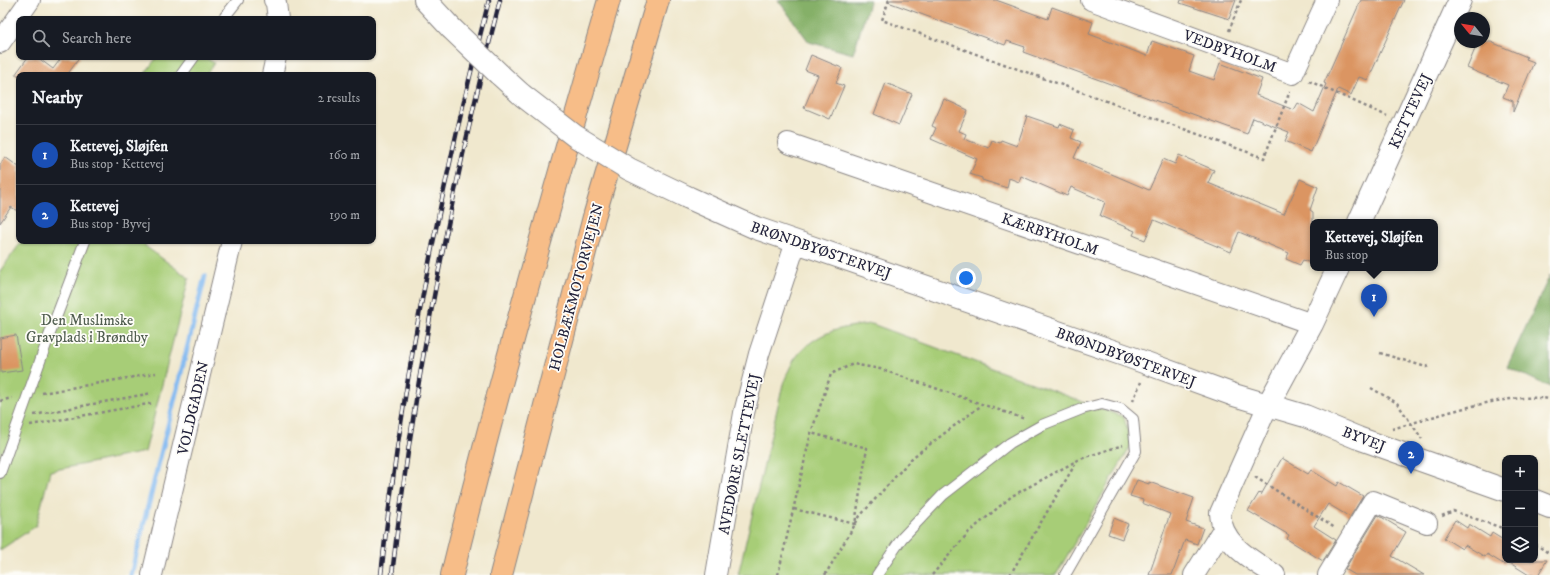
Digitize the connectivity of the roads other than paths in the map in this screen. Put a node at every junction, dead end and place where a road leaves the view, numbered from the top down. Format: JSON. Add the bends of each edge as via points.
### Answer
{"nodes":[{"id":1,"x":30,"y":0,"type":"edge"},
{"id":2,"x":238,"y":0,"type":"edge"},
{"id":3,"x":274,"y":0,"type":"edge"},
{"id":4,"x":426,"y":0,"type":"edge"},
{"id":5,"x":608,"y":0,"type":"edge"},
{"id":6,"x":658,"y":0,"type":"edge"},
{"id":7,"x":1091,"y":0,"type":"edge"},
{"id":8,"x":1327,"y":0,"type":"edge"},
{"id":9,"x":1460,"y":0,"type":"edge"},
{"id":10,"x":19,"y":16,"type":"edge"},
{"id":11,"x":225,"y":16,"type":"edge"},
{"id":12,"x":278,"y":16,"type":"edge"},
{"id":13,"x":16,"y":20,"type":"edge"},
{"id":14,"x":0,"y":42,"type":"edge"},
{"id":15,"x":192,"y":60,"type":"edge"},
{"id":16,"x":275,"y":60,"type":"edge"},
{"id":17,"x":183,"y":72,"type":"edge"},
{"id":18,"x":273,"y":72,"type":"edge"},
{"id":19,"x":788,"y":143,"type":"dead end"},
{"id":20,"x":1360,"y":219,"type":"edge"},
{"id":21,"x":796,"y":242,"type":"junction"},
{"id":22,"x":84,"y":244,"type":"edge"},
{"id":23,"x":231,"y":244,"type":"edge"},
{"id":24,"x":1337,"y":271,"type":"edge"},
{"id":25,"x":1312,"y":324,"type":"junction"},
{"id":26,"x":1268,"y":405,"type":"junction"},
{"id":27,"x":0,"y":473,"type":"edge"},
{"id":28,"x":1502,"y":489,"type":"edge"},
{"id":29,"x":1538,"y":502,"type":"edge"},
{"id":30,"x":1550,"y":507,"type":"edge"},
{"id":31,"x":1427,"y":523,"type":"road end"},
{"id":32,"x":1223,"y":529,"type":"junction"},
{"id":33,"x":152,"y":575,"type":"edge"},
{"id":34,"x":452,"y":575,"type":"edge"},
{"id":35,"x":501,"y":575,"type":"edge"},
{"id":36,"x":716,"y":575,"type":"edge"},
{"id":37,"x":877,"y":575,"type":"edge"},
{"id":38,"x":1065,"y":575,"type":"edge"},
{"id":39,"x":1194,"y":575,"type":"edge"},
{"id":40,"x":1275,"y":575,"type":"edge"},
{"id":41,"x":1328,"y":575,"type":"edge"}],
"edges":[{"from":1,"to":10,"type":"street"},
{"from":2,"to":11,"type":"lane"},
{"from":3,"to":12,"type":"street"},
{"from":4,"to":21,"type":"street","name":"BRØNDBYØSTERVEJ","bridge":true,"via":[[451,28],[522,95],[575,136],[629,169],[687,197],[756,228]]},
{"from":5,"to":34,"type":"highway"},
{"from":6,"to":35,"type":"highway","name":"HOLBÆKMOTORVEJEN","via":[[594,216]]},
{"from":7,"to":8,"type":"street","name":"VEDBYHOLM","via":[[1293,74]]},
{"from":9,"to":20,"type":"street","name":"KETTEVEJ"},
{"from":13,"to":14,"type":"street"},
{"from":15,"to":17,"type":"lane"},
{"from":16,"to":18,"type":"street"},
{"from":19,"to":25,"type":"street","name":"KÆRBYHOLM"},
{"from":21,"to":26,"type":"street","name":"BRØNDBYØSTERVEJ"},
{"from":21,"to":36,"type":"street","name":"AVEDØRE SLETTEVEJ","via":[[759,354],[744,413]]},
{"from":22,"to":27,"type":"lane"},
{"from":23,"to":33,"type":"street","name":"VOLDGADEN"},
{"from":24,"to":25,"type":"street"},
{"from":25,"to":26,"type":"street"},
{"from":26,"to":28,"type":"street","name":"BYVEJ","via":[[1305,416],[1358,438]]},
{"from":26,"to":32,"type":"street","via":[[1220,513]]},
{"from":29,"to":30,"type":"street"},
{"from":31,"to":41,"type":"street","via":[[1373,501]]},
{"from":32,"to":39,"type":"street"},
{"from":32,"to":40,"type":"street","via":[[1238,550]]},
{"from":37,"to":38,"type":"lane","via":[[902,538],[943,495],[1010,443],[1042,425],[1082,409],[1102,404],[1121,409],[1133,419],[1136,451]]}]}
